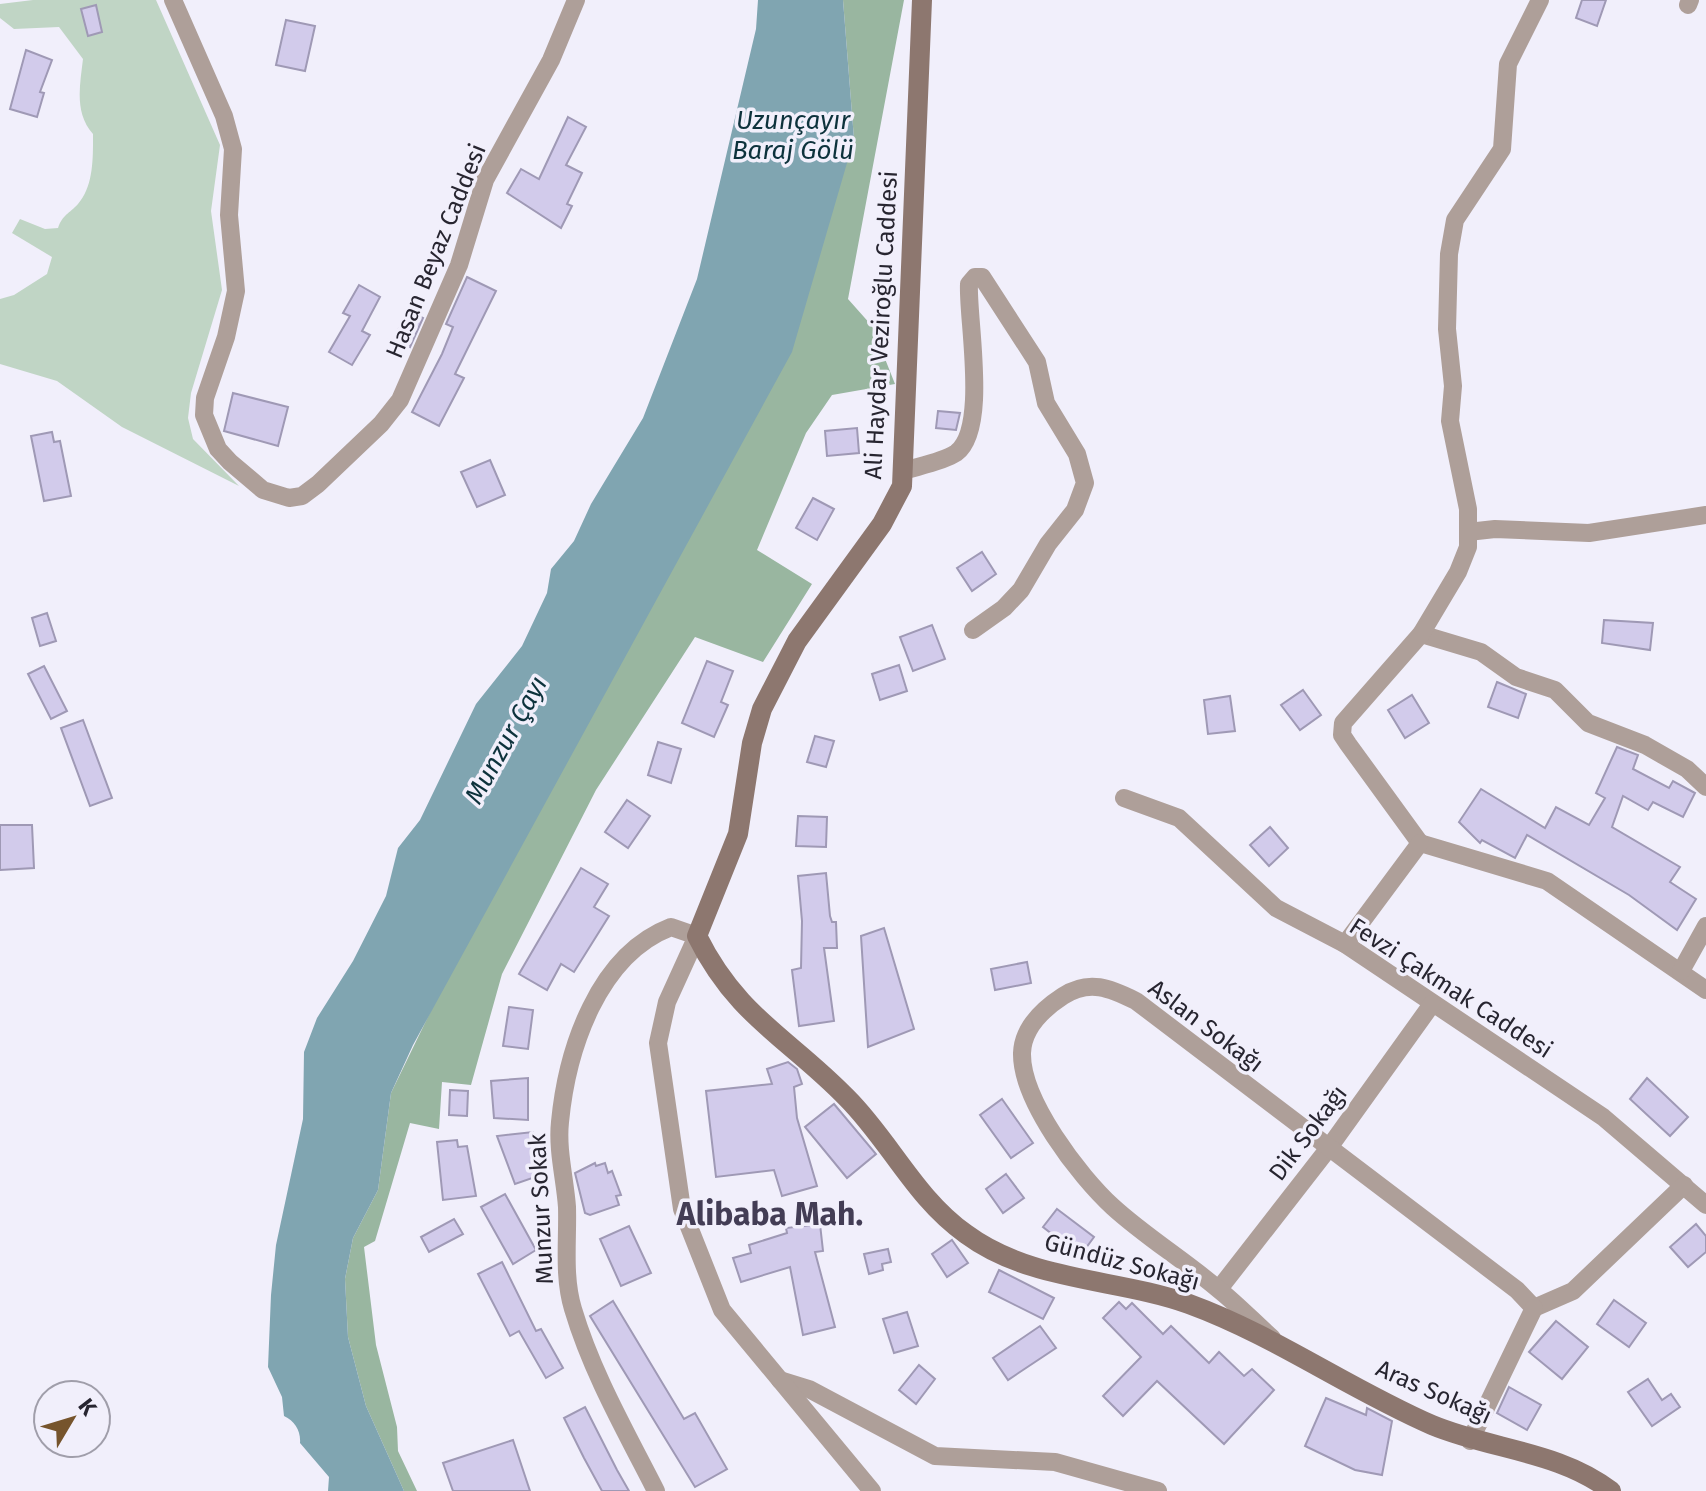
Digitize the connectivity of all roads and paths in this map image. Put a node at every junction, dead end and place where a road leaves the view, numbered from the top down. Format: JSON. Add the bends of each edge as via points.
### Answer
{"nodes":[{"id":1,"x":173,"y":0,"type":"edge"},
{"id":2,"x":576,"y":0,"type":"edge"},
{"id":3,"x":922,"y":0,"type":"edge"},
{"id":4,"x":1540,"y":0,"type":"edge"},
{"id":5,"x":903,"y":471,"type":"junction"},
{"id":6,"x":1706,"y":515,"type":"edge"},
{"id":7,"x":1684,"y":518,"type":"junction"},
{"id":8,"x":1706,"y":523,"type":"edge"},
{"id":9,"x":1468,"y":532,"type":"junction"},
{"id":10,"x":973,"y":630,"type":"dead end"},
{"id":11,"x":1421,"y":634,"type":"junction"},
{"id":12,"x":1706,"y":787,"type":"edge"},
{"id":13,"x":1124,"y":798,"type":"dead end"},
{"id":14,"x":1420,"y":843,"type":"junction"},
{"id":15,"x":1706,"y":926,"type":"edge"},
{"id":16,"x":697,"y":936,"type":"junction"},
{"id":17,"x":1345,"y":944,"type":"junction"},
{"id":18,"x":1681,"y":971,"type":"junction"},
{"id":19,"x":1706,"y":990,"type":"edge"},
{"id":20,"x":1432,"y":1004,"type":"junction"},
{"id":21,"x":1328,"y":1149,"type":"junction"},
{"id":22,"x":1684,"y":1185,"type":"junction"},
{"id":23,"x":1706,"y":1205,"type":"edge"},
{"id":24,"x":1219,"y":1289,"type":"junction"},
{"id":25,"x":1534,"y":1308,"type":"junction"},
{"id":26,"x":1283,"y":1348,"type":"junction"},
{"id":27,"x":780,"y":1380,"type":"junction"},
{"id":28,"x":1470,"y":1441,"type":"junction"},
{"id":29,"x":656,"y":1491,"type":"edge"},
{"id":30,"x":872,"y":1491,"type":"edge"},
{"id":31,"x":1158,"y":1491,"type":"edge"},
{"id":32,"x":1611,"y":1491,"type":"edge"}],
"edges":[{"from":1,"to":2,"type":"street","name":"Hasan Beyaz Caddesi","via":[[233,149],[229,215],[236,291],[204,415],[213,440],[230,462],[263,490],[289,498],[318,484],[400,400],[459,265],[485,180],[551,60]]},
{"from":3,"to":5,"type":"main road","name":"Ali Haydar Veziroğlu Caddesi"},
{"from":4,"to":9,"type":"street","via":[[1508,64],[1502,149],[1455,220],[1449,254],[1450,421]]},
{"from":5,"to":10,"type":"street","via":[[960,448],[977,370],[969,284],[982,277],[1037,362],[1046,403],[1077,454],[1085,483],[1075,510],[1021,590]]},
{"from":5,"to":16,"type":"main road","name":"Ali Haydar Veziroğlu Caddesi","via":[[894,504],[797,641],[762,709],[738,834]]},
{"from":6,"to":7,"type":"street"},
{"from":7,"to":8,"type":"street"},
{"from":7,"to":9,"type":"street","via":[[1589,533]]},
{"from":9,"to":11,"type":"street","via":[[1458,572]]},
{"from":11,"to":12,"type":"street","via":[[1481,652],[1516,677],[1555,690],[1588,723],[1645,745],[1687,769]]},
{"from":11,"to":14,"type":"street","via":[[1348,714],[1342,735]]},
{"from":13,"to":17,"type":"street","name":"Fevzi Çakmak Caddesi","via":[[1179,818],[1276,908]]},
{"from":14,"to":17,"type":"street"},
{"from":14,"to":18,"type":"street","via":[[1547,881]]},
{"from":15,"to":18,"type":"street"},
{"from":16,"to":26,"type":"main road","name":"Gündüz Sokağı","via":[[739,1002],[848,1098],[917,1189],[966,1235],[1050,1273],[1188,1304]]},
{"from":16,"to":27,"type":"street","name":"Ali Haydar Veziroğlu Caddesi","via":[[667,1002],[658,1043],[682,1209],[722,1310]]},
{"from":16,"to":29,"type":"street","name":"Munzur Sokak","via":[[671,927],[649,935],[596,995],[581,1025],[560,1122],[572,1305],[601,1382]]},
{"from":17,"to":20,"type":"street","name":"Fevzi Çakmak Caddesi"},
{"from":18,"to":19,"type":"street"},
{"from":20,"to":21,"type":"street","name":"Dik Sokağı"},
{"from":20,"to":22,"type":"street","name":"Fevzi Çakmak Caddesi","via":[[1603,1117]]},
{"from":21,"to":24,"type":"street","name":"Dik Sokağı"},
{"from":21,"to":24,"type":"street","name":"Aslan Sokağı","via":[[1136,1001],[1113,989],[1089,984],[1072,990],[1031,1024],[1022,1050],[1024,1076],[1080,1173],[1115,1209]]},
{"from":21,"to":25,"type":"street","name":"Aslan Sokağı"},
{"from":22,"to":23,"type":"street","name":"Fevzi Çakmak Caddesi"},
{"from":22,"to":25,"type":"street","via":[[1573,1291]]},
{"from":24,"to":26,"type":"street","name":"Aslan Sokağı"},
{"from":25,"to":28,"type":"street"},
{"from":26,"to":28,"type":"main road","name":"Aras Sokağı"},
{"from":27,"to":30,"type":"street","name":"Ali Haydar Veziroğlu Caddesi"},
{"from":27,"to":31,"type":"street","via":[[809,1389],[935,1456],[1055,1462]]},
{"from":28,"to":32,"type":"main road","name":"Aras Sokağı","via":[[1566,1463]]}]}
